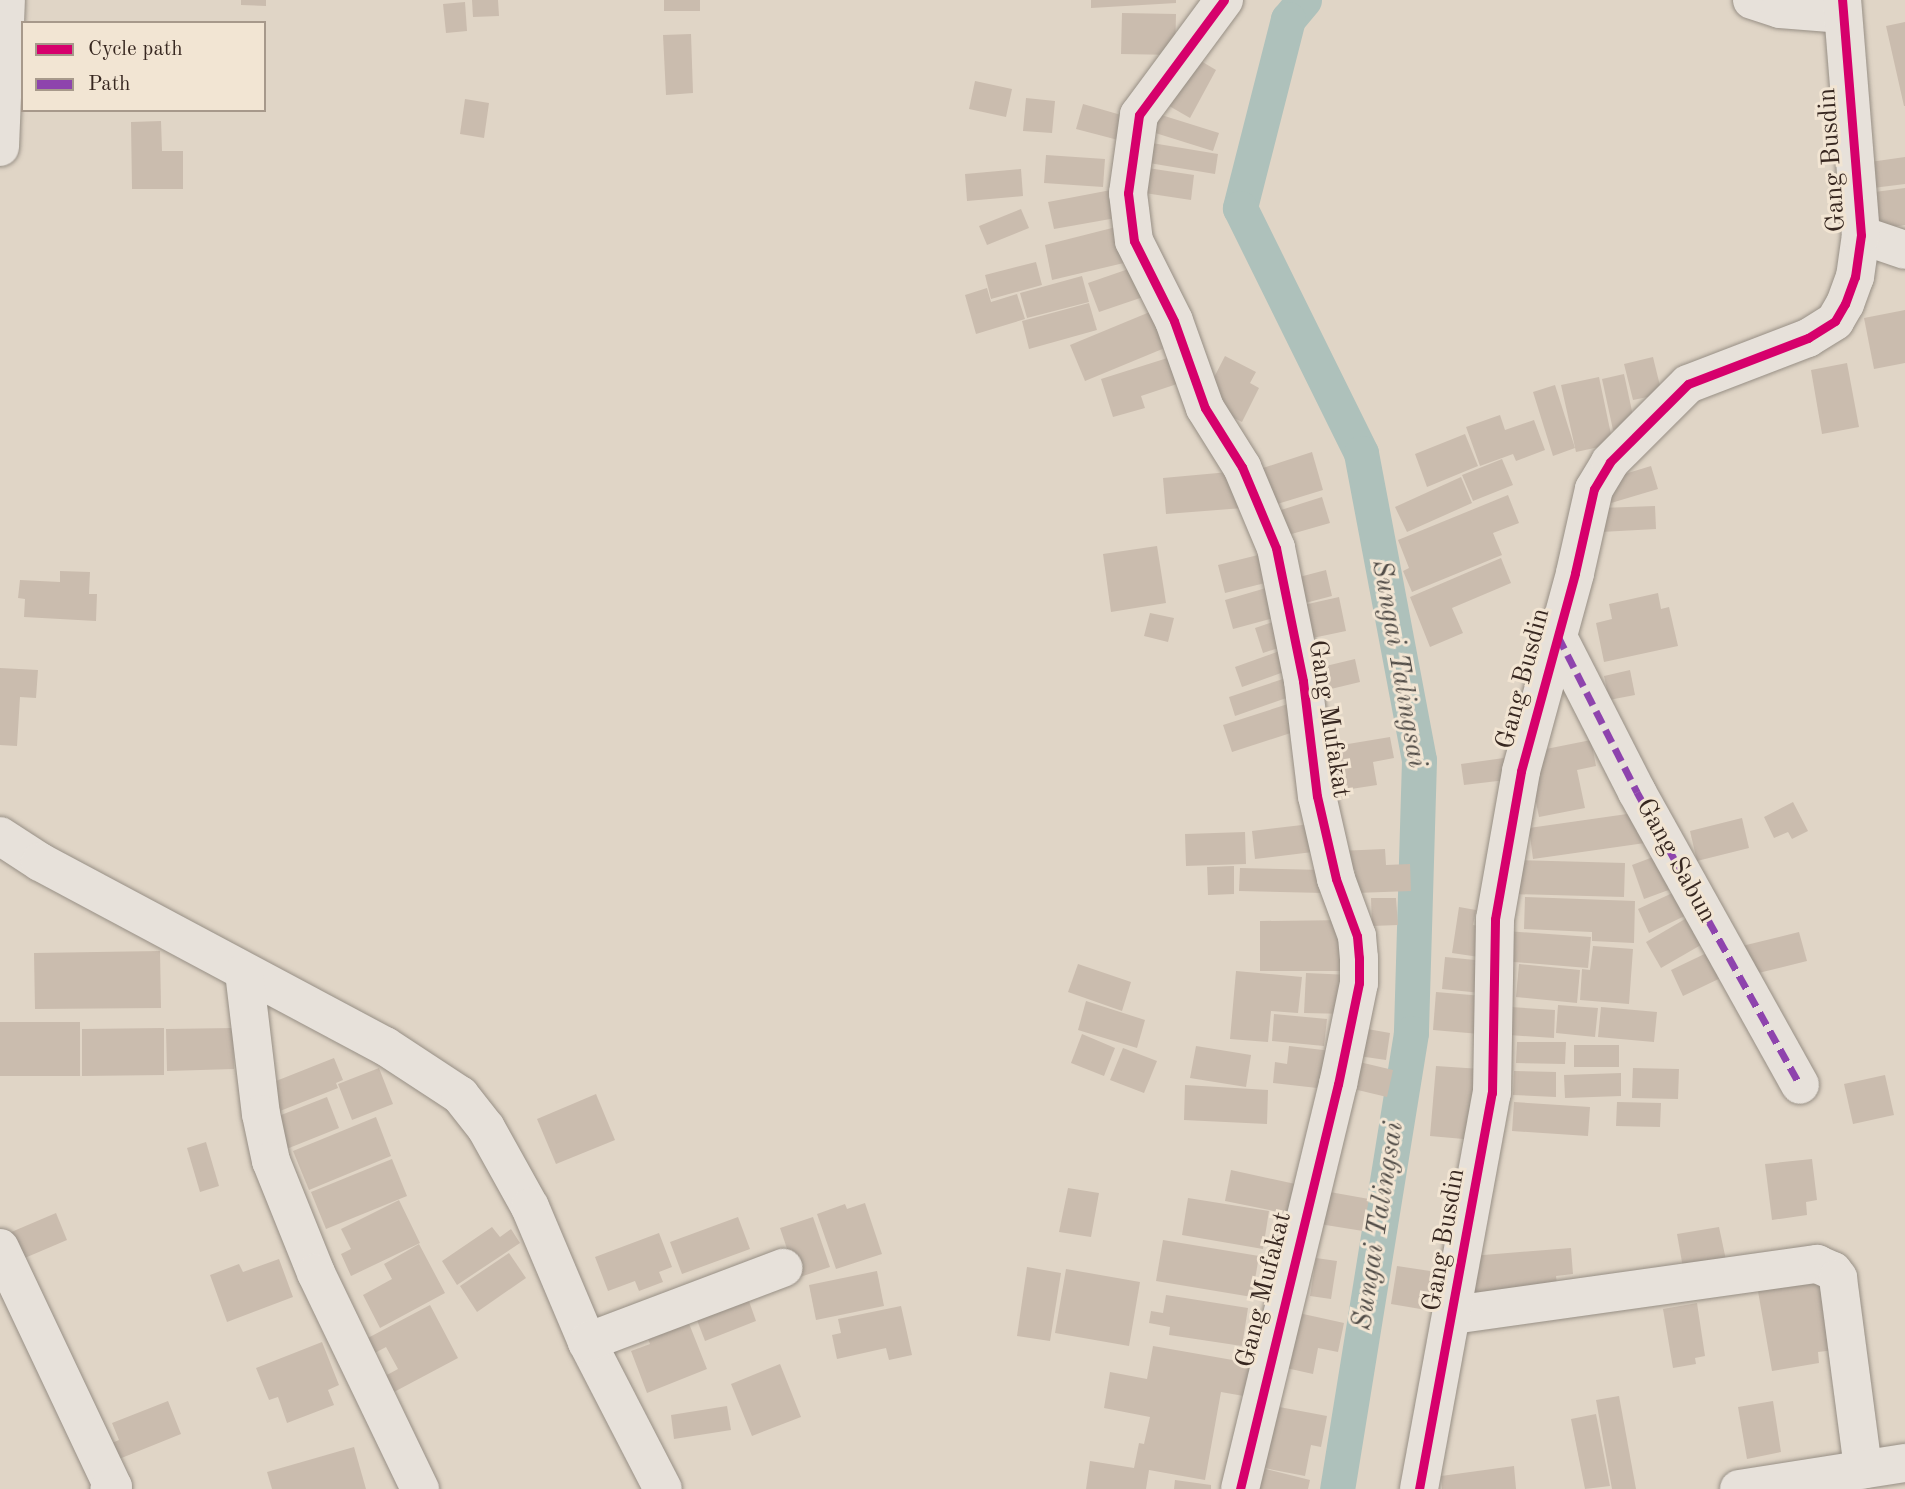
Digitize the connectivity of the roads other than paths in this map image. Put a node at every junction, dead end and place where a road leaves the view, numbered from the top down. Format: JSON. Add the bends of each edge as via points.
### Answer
{"nodes":[{"id":1,"x":6,"y":0,"type":"edge"},
{"id":2,"x":1224,"y":0,"type":"edge"},
{"id":3,"x":1752,"y":0,"type":"edge"},
{"id":4,"x":1842,"y":7,"type":"edge"},
{"id":5,"x":0,"y":147,"type":"edge"},
{"id":6,"x":1861,"y":235,"type":"junction"},
{"id":7,"x":1905,"y":250,"type":"edge"},
{"id":8,"x":1556,"y":633,"type":"junction"},
{"id":9,"x":0,"y":836,"type":"edge"},
{"id":10,"x":244,"y":972,"type":"junction"},
{"id":11,"x":1800,"y":1086,"type":"dead end"},
{"id":12,"x":0,"y":1248,"type":"edge"},
{"id":13,"x":783,"y":1268,"type":"dead end"},
{"id":14,"x":1453,"y":1315,"type":"junction"},
{"id":15,"x":587,"y":1342,"type":"junction"},
{"id":16,"x":1905,"y":1463,"type":"edge"},
{"id":17,"x":1863,"y":1469,"type":"junction"},
{"id":18,"x":109,"y":1489,"type":"edge"},
{"id":19,"x":420,"y":1489,"type":"edge"},
{"id":20,"x":663,"y":1489,"type":"edge"},
{"id":21,"x":1240,"y":1489,"type":"edge"},
{"id":22,"x":1419,"y":1489,"type":"edge"},
{"id":23,"x":1739,"y":1489,"type":"edge"}],
"edges":[{"from":1,"to":5,"type":"street"},
{"from":2,"to":21,"type":"street","name":"Gang Mufakat","via":[[1139,115],[1128,193],[1133,241],[1174,321],[1205,408],[1242,467],[1276,548],[1303,681],[1317,796],[1336,879],[1357,936],[1359,958],[1359,983],[1338,1084]]},
{"from":3,"to":4,"type":"street","name":"Gang Busdin","via":[[1780,9]]},
{"from":4,"to":6,"type":"street","name":"Gang Busdin"},
{"from":6,"to":7,"type":"street"},
{"from":6,"to":8,"type":"street","name":"Gang Busdin","via":[[1855,277],[1835,321],[1808,338],[1688,384],[1610,462],[1594,489]]},
{"from":8,"to":11,"type":"street","name":"Gang Sabun","via":[[1637,792]]},
{"from":8,"to":14,"type":"street","name":"Gang Busdin","via":[[1521,772],[1495,919],[1492,1093]]},
{"from":9,"to":10,"type":"street"},
{"from":10,"to":15,"type":"street","via":[[384,1046],[460,1095],[486,1128],[530,1207]]},
{"from":10,"to":19,"type":"street","via":[[271,1161],[316,1273]]},
{"from":12,"to":18,"type":"street","via":[[113,1487]]},
{"from":13,"to":15,"type":"street"},
{"from":14,"to":17,"type":"street","via":[[1817,1264],[1838,1278]]},
{"from":14,"to":22,"type":"street","name":"Gang Busdin"},
{"from":15,"to":20,"type":"street"},
{"from":16,"to":17,"type":"street"},
{"from":17,"to":23,"type":"street"}]}
